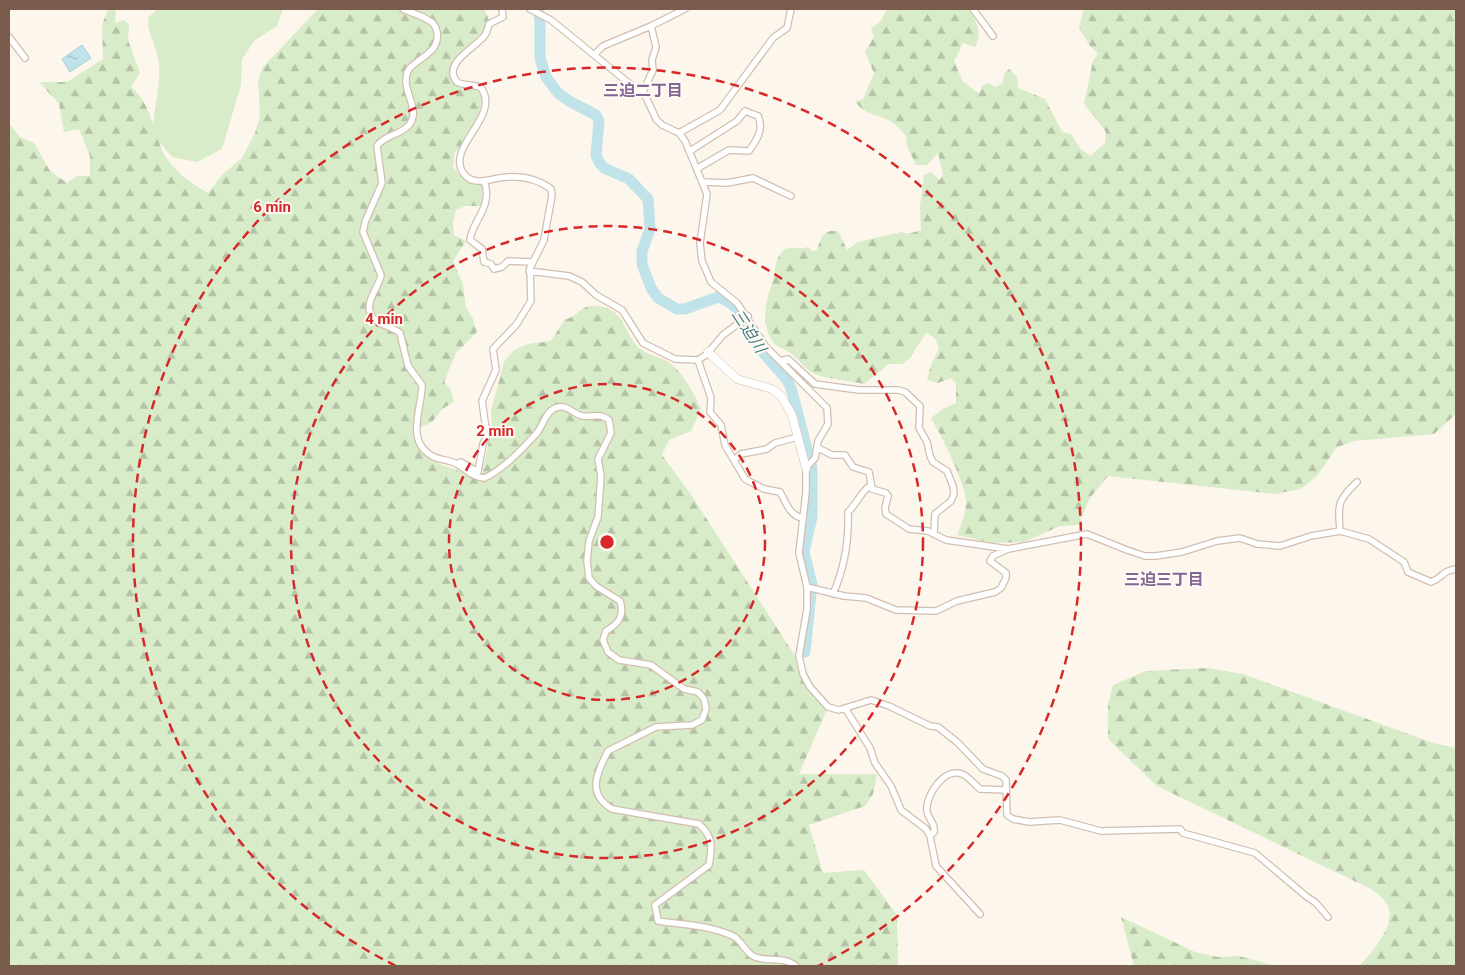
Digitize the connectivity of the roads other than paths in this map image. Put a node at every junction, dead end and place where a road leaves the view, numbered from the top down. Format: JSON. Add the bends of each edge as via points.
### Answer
{"nodes":[{"id":1,"x":403,"y":9,"type":"edge"},
{"id":2,"x":502,"y":9,"type":"edge"},
{"id":3,"x":685,"y":9,"type":"edge"},
{"id":4,"x":791,"y":9,"type":"edge"},
{"id":5,"x":973,"y":9,"type":"edge"},
{"id":6,"x":533,"y":11,"type":"edge"},
{"id":7,"x":651,"y":26,"type":"junction"},
{"id":8,"x":992,"y":36,"type":"dead end"},
{"id":9,"x":9,"y":37,"type":"edge"},
{"id":10,"x":594,"y":56,"type":"junction"},
{"id":11,"x":25,"y":58,"type":"dead end"},
{"id":12,"x":642,"y":94,"type":"junction"},
{"id":13,"x":679,"y":133,"type":"junction"},
{"id":14,"x":690,"y":151,"type":"junction"},
{"id":15,"x":698,"y":168,"type":"junction"},
{"id":16,"x":484,"y":181,"type":"junction"},
{"id":17,"x":704,"y":182,"type":"junction"},
{"id":18,"x":791,"y":196,"type":"dead end"},
{"id":19,"x":532,"y":262,"type":"junction"},
{"id":20,"x":530,"y":271,"type":"junction"},
{"id":21,"x":744,"y":318,"type":"junction"},
{"id":22,"x":708,"y":352,"type":"junction"},
{"id":23,"x":698,"y":360,"type":"junction"},
{"id":24,"x":780,"y":361,"type":"junction"},
{"id":25,"x":798,"y":437,"type":"junction"},
{"id":26,"x":818,"y":448,"type":"junction"},
{"id":27,"x":734,"y":460,"type":"junction"},
{"id":28,"x":457,"y":464,"type":"junction"},
{"id":29,"x":807,"y":466,"type":"junction"},
{"id":30,"x":1357,"y":482,"type":"dead end"},
{"id":31,"x":871,"y":485,"type":"junction"},
{"id":32,"x":802,"y":518,"type":"junction"},
{"id":33,"x":1340,"y":532,"type":"junction"},
{"id":34,"x":934,"y":534,"type":"junction"},
{"id":35,"x":1008,"y":549,"type":"junction"},
{"id":36,"x":1456,"y":569,"type":"edge"},
{"id":37,"x":810,"y":588,"type":"junction"},
{"id":38,"x":833,"y":594,"type":"junction"},
{"id":39,"x":845,"y":708,"type":"junction"},
{"id":40,"x":1006,"y":790,"type":"junction"},
{"id":41,"x":930,"y":836,"type":"junction"},
{"id":42,"x":980,"y":914,"type":"dead end"},
{"id":43,"x":1328,"y":916,"type":"dead end"},
{"id":44,"x":796,"y":966,"type":"edge"}],
"edges":[{"from":1,"to":28,"type":"street","via":[[431,22],[437,38],[431,51],[407,74],[414,117],[410,124],[377,146],[382,184],[365,222],[364,232],[381,275],[372,292],[370,309],[375,319],[400,333],[408,366],[422,385],[415,424],[419,441],[425,451]]},
{"from":2,"to":16,"type":"street","via":[[503,17],[489,24],[485,35],[467,50],[453,72],[460,84],[483,90],[482,115],[465,144],[460,162],[467,176]]},
{"from":3,"to":7,"type":"street"},
{"from":4,"to":13,"type":"street","via":[[787,28],[773,38],[728,102]]},
{"from":5,"to":8,"type":"street"},
{"from":6,"to":10,"type":"street"},
{"from":7,"to":10,"type":"street","via":[[603,46]]},
{"from":7,"to":12,"type":"street","via":[[656,47],[653,70]]},
{"from":9,"to":11,"type":"street"},
{"from":10,"to":12,"type":"street"},
{"from":12,"to":13,"type":"street","via":[[659,122]]},
{"from":13,"to":14,"type":"street"},
{"from":14,"to":15,"type":"street"},
{"from":14,"to":15,"type":"street","via":[[737,120],[745,111],[758,116],[759,137],[749,151],[729,150]]},
{"from":15,"to":17,"type":"street"},
{"from":16,"to":19,"type":"street","via":[[486,193],[482,215],[470,240],[482,249],[484,262],[494,269],[508,261]]},
{"from":16,"to":19,"type":"street","via":[[509,176],[532,179],[551,189],[544,240]]},
{"from":17,"to":18,"type":"street","via":[[727,183],[753,178]]},
{"from":17,"to":21,"type":"street","via":[[708,194],[700,243],[702,262],[711,282],[737,303]]},
{"from":19,"to":20,"type":"street"},
{"from":20,"to":23,"type":"street","via":[[569,276],[582,282],[596,295],[622,310],[643,343],[675,359]]},
{"from":20,"to":28,"type":"street","via":[[532,292],[527,311],[493,349],[496,370],[482,401],[487,436],[478,472],[461,462]]},
{"from":21,"to":22,"type":"street"},
{"from":21,"to":24,"type":"street"},
{"from":22,"to":23,"type":"street"},
{"from":22,"to":25,"type":"street","via":[[737,379],[772,389],[781,396],[792,415]]},
{"from":23,"to":27,"type":"street","via":[[711,398],[710,412],[722,425],[726,445]]},
{"from":24,"to":26,"type":"street","via":[[827,408],[828,424],[820,436]]},
{"from":24,"to":34,"type":"street","via":[[788,359],[815,384],[859,390],[898,390],[906,392],[920,406],[920,428],[930,456],[933,462],[947,471],[954,486],[951,501],[935,514]]},
{"from":25,"to":27,"type":"street","via":[[775,443],[767,449],[741,454]]},
{"from":25,"to":29,"type":"street"},
{"from":26,"to":29,"type":"street","via":[[815,458]]},
{"from":26,"to":31,"type":"street","via":[[832,455],[845,455],[853,466],[869,472]]},
{"from":27,"to":32,"type":"street","via":[[745,479],[764,489],[780,492],[789,509],[796,517]]},
{"from":28,"to":44,"type":"street","via":[[474,477],[488,476],[530,440],[549,413],[559,407],[566,407],[577,415],[602,416],[609,420],[611,433],[598,459],[601,476],[598,517],[588,542],[587,561],[590,578],[596,586],[620,601],[623,611],[618,624],[606,632],[604,640],[608,652],[619,660],[651,665],[684,689],[698,692],[706,709],[702,720],[692,725],[656,726],[608,751],[596,794],[612,809],[699,824],[708,833],[712,848],[709,865],[654,905],[658,921],[689,923],[730,934],[756,957],[790,962]]},
{"from":29,"to":32,"type":"street"},
{"from":30,"to":33,"type":"street","via":[[1341,497]]},
{"from":31,"to":34,"type":"street","via":[[874,491],[888,496],[885,508],[889,518],[909,529]]},
{"from":31,"to":38,"type":"street","via":[[848,512],[846,554]]},
{"from":32,"to":37,"type":"street","via":[[799,553]]},
{"from":33,"to":35,"type":"street","via":[[1311,536],[1280,546],[1257,544],[1240,538],[1217,540],[1182,552],[1156,556],[1126,550],[1088,534]]},
{"from":33,"to":36,"type":"street","via":[[1369,539],[1404,562],[1408,572],[1431,582],[1444,572]]},
{"from":34,"to":35,"type":"street","via":[[946,540]]},
{"from":35,"to":38,"type":"street","via":[[989,559],[1006,573],[1001,588],[936,611],[896,610],[866,598]]},
{"from":37,"to":38,"type":"street"},
{"from":37,"to":39,"type":"street","via":[[799,656],[803,674],[828,707]]},
{"from":39,"to":40,"type":"street","via":[[872,700],[938,727],[983,769],[1002,776],[1006,780]]},
{"from":39,"to":41,"type":"street","via":[[891,786],[901,810],[926,829]]},
{"from":40,"to":41,"type":"street","via":[[980,789],[963,774],[947,776],[934,788],[928,800],[927,812],[935,828]]},
{"from":40,"to":43,"type":"street","via":[[1005,809],[1013,819],[1029,822],[1060,820],[1102,831],[1180,829],[1183,833],[1255,853]]},
{"from":41,"to":42,"type":"street","via":[[936,866]]}]}
